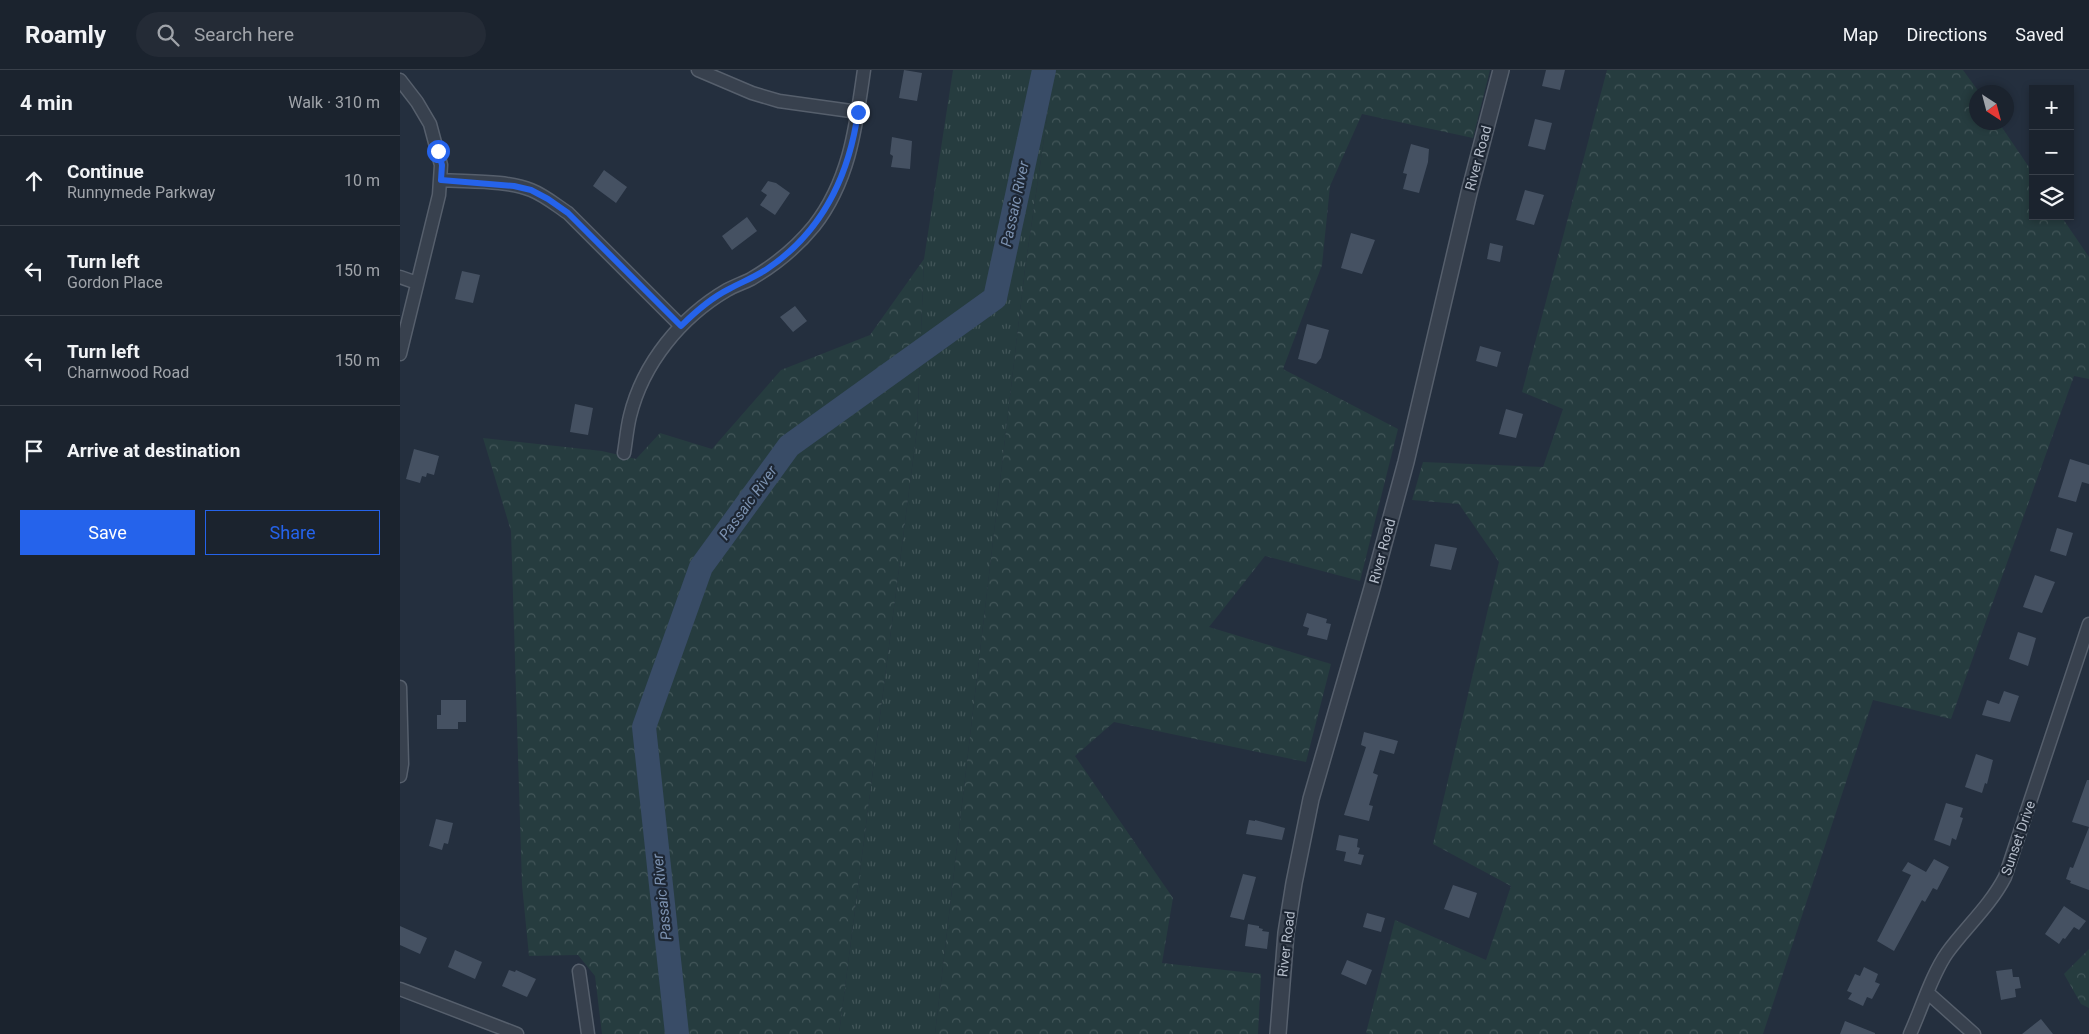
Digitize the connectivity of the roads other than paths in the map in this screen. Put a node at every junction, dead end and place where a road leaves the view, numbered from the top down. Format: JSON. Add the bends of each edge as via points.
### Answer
{"nodes":[{"id":1,"x":698,"y":70,"type":"edge"},
{"id":2,"x":864,"y":70,"type":"edge"},
{"id":3,"x":1501,"y":70,"type":"edge"},
{"id":4,"x":400,"y":80,"type":"edge"},
{"id":5,"x":858,"y":112,"type":"junction"},
{"id":6,"x":441,"y":180,"type":"junction"},
{"id":7,"x":400,"y":277,"type":"edge"},
{"id":8,"x":417,"y":284,"type":"junction"},
{"id":9,"x":681,"y":326,"type":"junction"},
{"id":10,"x":400,"y":354,"type":"edge"},
{"id":11,"x":624,"y":453,"type":"dead end"},
{"id":12,"x":2089,"y":624,"type":"edge"},
{"id":13,"x":400,"y":687,"type":"edge"},
{"id":14,"x":400,"y":776,"type":"edge"},
{"id":15,"x":579,"y":972,"type":"dead end"},
{"id":16,"x":400,"y":989,"type":"edge"},
{"id":17,"x":1928,"y":993,"type":"junction"},
{"id":18,"x":517,"y":1034,"type":"edge"},
{"id":19,"x":588,"y":1034,"type":"edge"},
{"id":20,"x":1278,"y":1034,"type":"edge"},
{"id":21,"x":1910,"y":1034,"type":"edge"},
{"id":22,"x":1974,"y":1034,"type":"edge"}],
"edges":[{"from":1,"to":5,"type":"street","via":[[779,101]]},
{"from":2,"to":5,"type":"street"},
{"from":3,"to":20,"type":"street","name":"River Road","via":[[1468,193],[1406,462],[1311,799],[1288,925]]},
{"from":4,"to":6,"type":"street","via":[[423,111],[432,131],[442,165]]},
{"from":5,"to":9,"type":"street","via":[[846,169],[834,196],[814,226],[767,269],[710,301]]},
{"from":6,"to":8,"type":"street"},
{"from":6,"to":9,"type":"street","via":[[514,186],[548,199],[568,213]]},
{"from":7,"to":8,"type":"street"},
{"from":8,"to":10,"type":"street"},
{"from":9,"to":11,"type":"street","via":[[643,381],[630,416]]},
{"from":12,"to":17,"type":"street","name":"Sunset Drive","via":[[2005,877],[1946,954]]},
{"from":13,"to":14,"type":"street"},
{"from":15,"to":19,"type":"street"},
{"from":16,"to":18,"type":"street"},
{"from":17,"to":21,"type":"street","name":"Sunset Drive"},
{"from":17,"to":22,"type":"street"}]}
